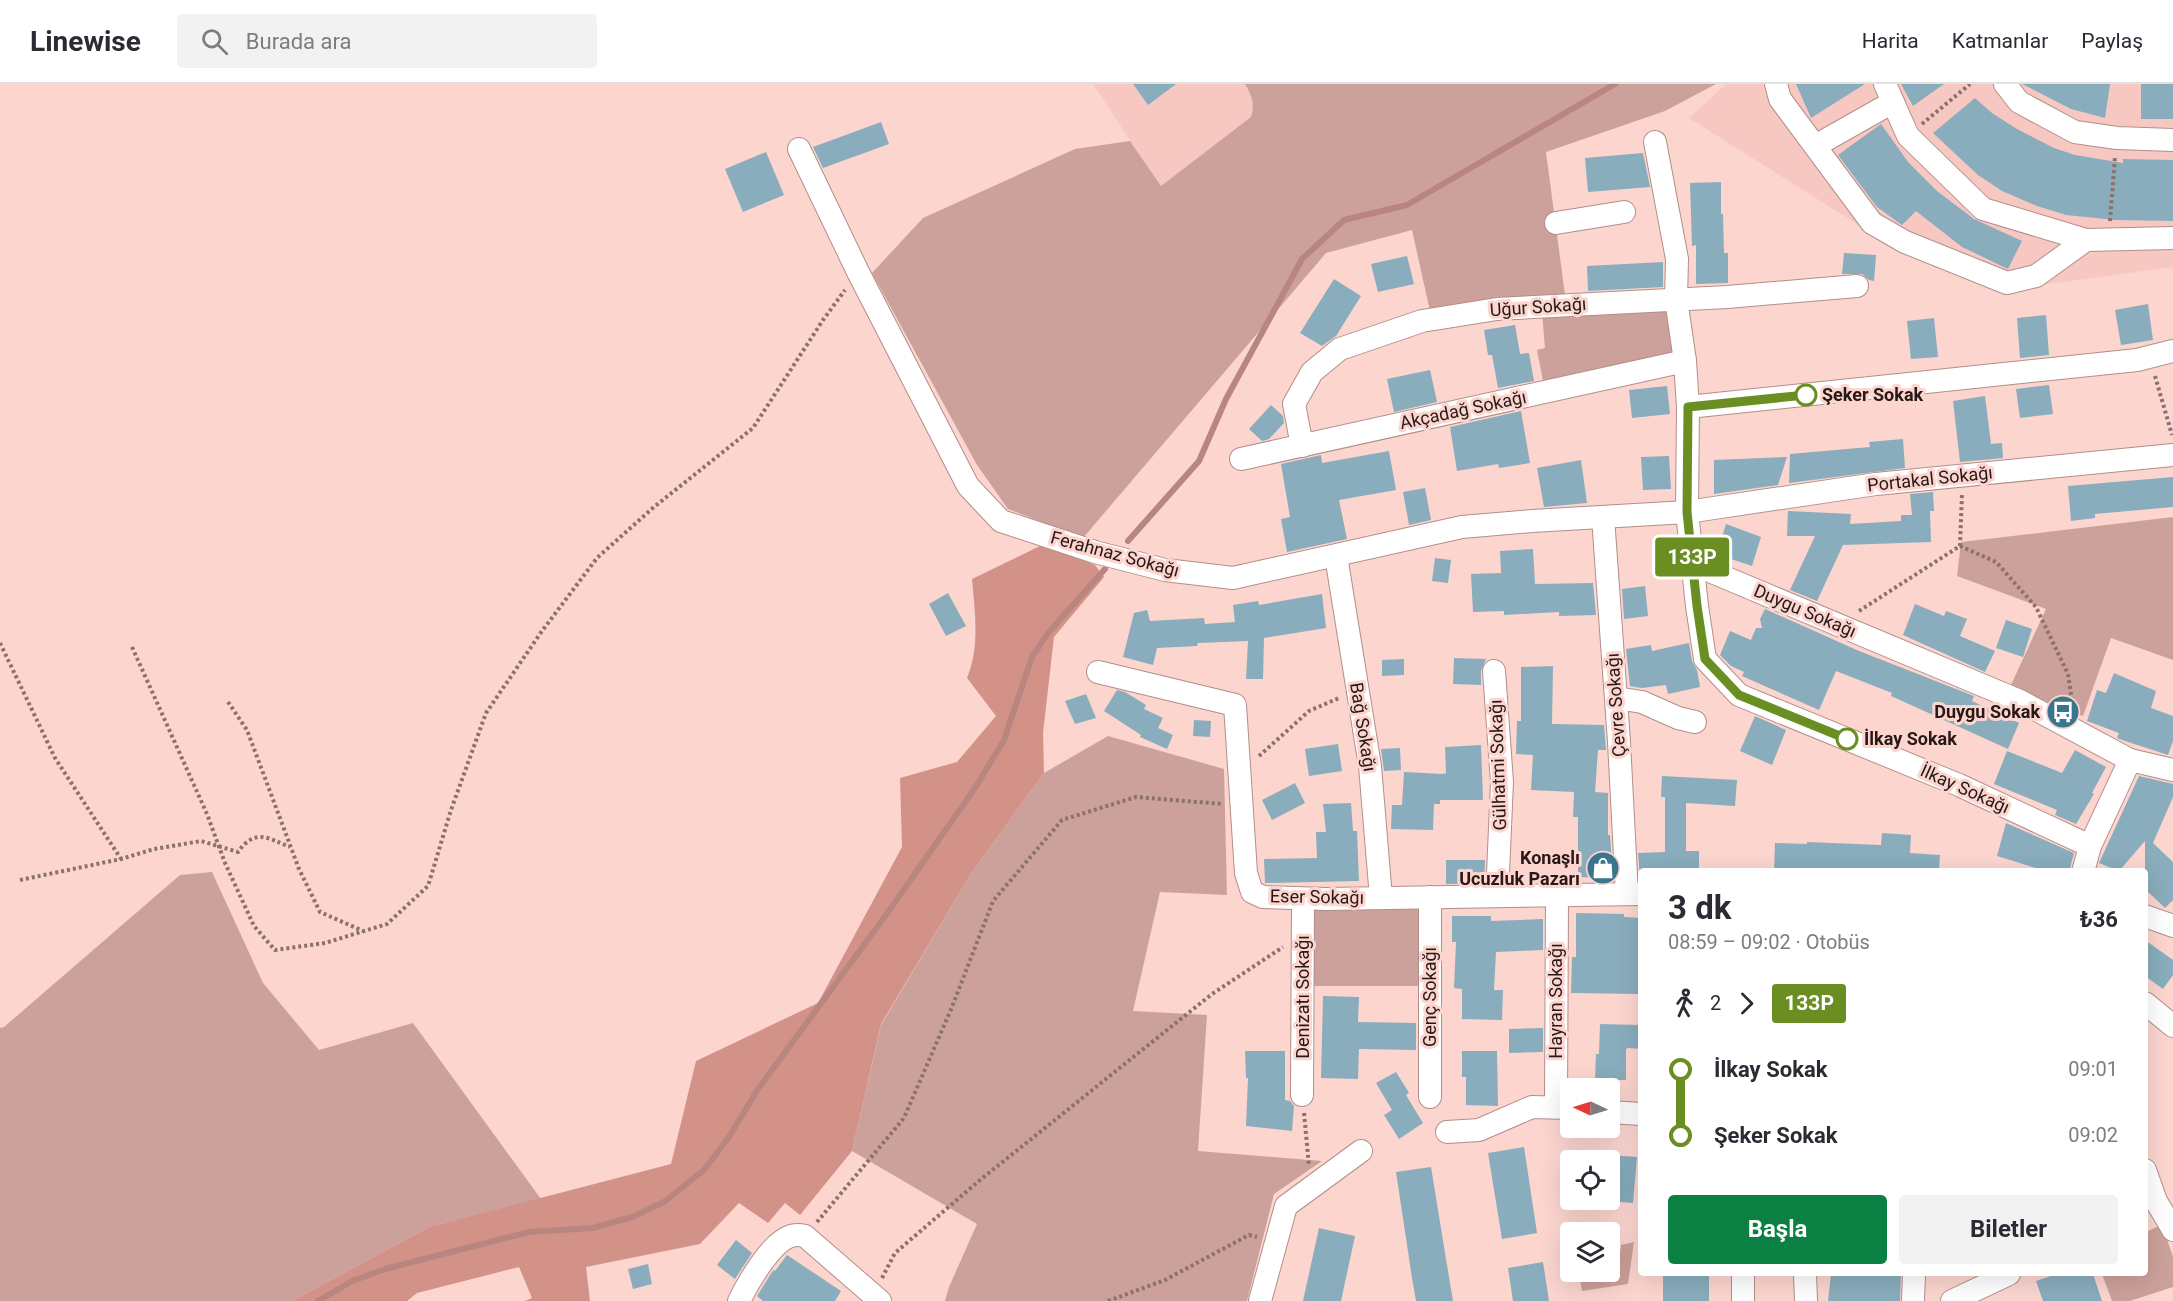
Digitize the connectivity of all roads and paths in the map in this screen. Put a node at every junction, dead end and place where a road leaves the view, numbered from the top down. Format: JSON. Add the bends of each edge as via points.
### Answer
{"nodes":[{"id":1,"x":1776,"y":84,"type":"edge"},
{"id":2,"x":1970,"y":84,"type":"edge"},
{"id":3,"x":2005,"y":84,"type":"edge"},
{"id":4,"x":1889,"y":93,"type":"edge"},
{"id":5,"x":1908,"y":136,"type":"junction"},
{"id":6,"x":2117,"y":138,"type":"junction"},
{"id":7,"x":2173,"y":140,"type":"edge"},
{"id":8,"x":1655,"y":142,"type":"dead end"},
{"id":9,"x":1815,"y":146,"type":"junction"},
{"id":10,"x":798,"y":148,"type":"dead end"},
{"id":11,"x":1624,"y":212,"type":"dead end"},
{"id":12,"x":1556,"y":224,"type":"dead end"},
{"id":13,"x":2173,"y":238,"type":"edge"},
{"id":14,"x":2109,"y":239,"type":"junction"},
{"id":15,"x":2086,"y":240,"type":"junction"},
{"id":16,"x":858,"y":272,"type":"junction"},
{"id":17,"x":1857,"y":286,"type":"dead end"},
{"id":18,"x":1676,"y":299,"type":"junction"},
{"id":19,"x":2173,"y":351,"type":"edge"},
{"id":20,"x":2149,"y":357,"type":"junction"},
{"id":21,"x":1685,"y":361,"type":"junction"},
{"id":22,"x":1688,"y":407,"type":"junction"},
{"id":23,"x":2173,"y":439,"type":"edge"},
{"id":24,"x":1302,"y":446,"type":"junction"},
{"id":25,"x":2173,"y":455,"type":"edge"},
{"id":26,"x":1241,"y":459,"type":"dead end"},
{"id":27,"x":1959,"y":476,"type":"junction"},
{"id":28,"x":1687,"y":512,"type":"junction"},
{"id":29,"x":1603,"y":517,"type":"junction"},
{"id":30,"x":1960,"y":546,"type":"junction"},
{"id":31,"x":1336,"y":556,"type":"junction"},
{"id":32,"x":1693,"y":564,"type":"junction"},
{"id":33,"x":1838,"y":625,"type":"junction"},
{"id":34,"x":0,"y":643,"type":"edge"},
{"id":35,"x":132,"y":647,"type":"dead end"},
{"id":36,"x":1494,"y":671,"type":"dead end"},
{"id":37,"x":1098,"y":672,"type":"dead end"},
{"id":38,"x":1358,"y":690,"type":"junction"},
{"id":39,"x":1616,"y":698,"type":"junction"},
{"id":40,"x":228,"y":702,"type":"dead end"},
{"id":41,"x":1695,"y":722,"type":"dead end"},
{"id":42,"x":2075,"y":729,"type":"junction"},
{"id":43,"x":2130,"y":760,"type":"junction"},
{"id":44,"x":2173,"y":770,"type":"edge"},
{"id":45,"x":1239,"y":771,"type":"junction"},
{"id":46,"x":1241,"y":805,"type":"junction"},
{"id":47,"x":2090,"y":846,"type":"junction"},
{"id":48,"x":219,"y":847,"type":"junction"},
{"id":49,"x":290,"y":847,"type":"junction"},
{"id":50,"x":121,"y":859,"type":"junction"},
{"id":51,"x":2084,"y":868,"type":"edge"},
{"id":52,"x":21,"y":880,"type":"dead end"},
{"id":53,"x":1634,"y":894,"type":"edge"},
{"id":54,"x":1557,"y":895,"type":"junction"},
{"id":55,"x":1497,"y":896,"type":"junction"},
{"id":56,"x":1430,"y":897,"type":"junction"},
{"id":57,"x":1381,"y":898,"type":"junction"},
{"id":58,"x":1303,"y":899,"type":"junction"},
{"id":59,"x":2148,"y":917,"type":"edge"},
{"id":60,"x":2173,"y":926,"type":"edge"},
{"id":61,"x":363,"y":931,"type":"junction"},
{"id":62,"x":1303,"y":934,"type":"junction"},
{"id":63,"x":2148,"y":1005,"type":"edge"},
{"id":64,"x":2173,"y":1026,"type":"edge"},
{"id":65,"x":1562,"y":1078,"type":"edge"},
{"id":66,"x":1302,"y":1095,"type":"joint"},
{"id":67,"x":1430,"y":1097,"type":"dead end"},
{"id":68,"x":1560,"y":1108,"type":"edge"},
{"id":69,"x":1620,"y":1113,"type":"edge"},
{"id":70,"x":1638,"y":1114,"type":"edge"},
{"id":71,"x":1447,"y":1132,"type":"dead end"},
{"id":72,"x":1362,"y":1152,"type":"dead end"},
{"id":73,"x":1310,"y":1175,"type":"dead end"},
{"id":74,"x":2148,"y":1177,"type":"edge"},
{"id":75,"x":2158,"y":1201,"type":"edge"},
{"id":76,"x":2173,"y":1230,"type":"edge"},
{"id":77,"x":806,"y":1236,"type":"junction"},
{"id":78,"x":1277,"y":1240,"type":"junction"},
{"id":79,"x":1743,"y":1276,"type":"edge"},
{"id":80,"x":1805,"y":1276,"type":"edge"},
{"id":81,"x":1914,"y":1276,"type":"edge"},
{"id":82,"x":2005,"y":1276,"type":"edge"},
{"id":83,"x":874,"y":1299,"type":"edge"},
{"id":84,"x":739,"y":1301,"type":"edge"},
{"id":85,"x":1108,"y":1301,"type":"edge"},
{"id":86,"x":1260,"y":1301,"type":"edge"},
{"id":87,"x":1743,"y":1301,"type":"edge"},
{"id":88,"x":1806,"y":1301,"type":"edge"},
{"id":89,"x":1913,"y":1301,"type":"edge"},
{"id":90,"x":1952,"y":1301,"type":"edge"}],
"edges":[{"from":1,"to":9,"type":"street","via":[[1780,99]]},
{"from":2,"to":5,"type":"path"},
{"from":3,"to":6,"type":"street","via":[[2019,102],[2075,132]]},
{"from":4,"to":5,"type":"street"},
{"from":4,"to":9,"type":"street"},
{"from":5,"to":15,"type":"street","via":[[1983,209]]},
{"from":6,"to":7,"type":"street"},
{"from":6,"to":14,"type":"path"},
{"from":8,"to":18,"type":"street","via":[[1677,259]]},
{"from":9,"to":15,"type":"street","via":[[1872,223],[1905,242],[2007,282],[2036,276]]},
{"from":10,"to":16,"type":"street","name":"Ferahnaz Sokağı"},
{"from":11,"to":12,"type":"street"},
{"from":13,"to":14,"type":"street"},
{"from":14,"to":15,"type":"street"},
{"from":16,"to":31,"type":"street","name":"Ferahnaz Sokağı","via":[[968,486],[1001,521],[1165,570],[1233,578]]},
{"from":16,"to":61,"type":"path","via":[[753,428],[597,558],[542,631],[486,713],[428,886],[387,924]]},
{"from":17,"to":18,"type":"street","name":"Uğur Sokağı"},
{"from":18,"to":21,"type":"street"},
{"from":18,"to":24,"type":"street","name":"Uğur Sokağı","via":[[1497,309],[1422,321],[1340,349],[1312,372],[1294,404]]},
{"from":19,"to":20,"type":"street"},
{"from":20,"to":22,"type":"street"},
{"from":20,"to":23,"type":"path"},
{"from":21,"to":22,"type":"street"},
{"from":21,"to":24,"type":"street","name":"Akçadağ Sokağı"},
{"from":22,"to":28,"type":"street"},
{"from":24,"to":26,"type":"street","name":"Akçadağ Sokağı"},
{"from":25,"to":27,"type":"street","name":"Portakal Sokağı"},
{"from":27,"to":28,"type":"street","name":"Portakal Sokağı"},
{"from":27,"to":30,"type":"path","via":[[1963,500]]},
{"from":28,"to":29,"type":"street","name":"Ferahnaz Sokağı"},
{"from":28,"to":32,"type":"street"},
{"from":29,"to":31,"type":"street","name":"Ferahnaz Sokağı","via":[[1462,527]]},
{"from":29,"to":39,"type":"street","name":"Çevre Sokağı"},
{"from":30,"to":33,"type":"path"},
{"from":30,"to":42,"type":"path","via":[[1996,562],[2036,607],[2068,674]]},
{"from":31,"to":38,"type":"street","name":"Bağ Sokağı"},
{"from":32,"to":33,"type":"street","name":"Duygu Sokağı"},
{"from":32,"to":47,"type":"street","name":"İlkay Sokağı","via":[[1705,659],[1739,695],[1959,785]]},
{"from":33,"to":42,"type":"street","name":"Duygu Sokağı","via":[[2020,701]]},
{"from":34,"to":50,"type":"path","via":[[55,758]]},
{"from":35,"to":48,"type":"path"},
{"from":36,"to":55,"type":"street","name":"Gülhatmi Sokağı","via":[[1502,782]]},
{"from":37,"to":45,"type":"street","name":"Eser Sokağı","via":[[1235,705]]},
{"from":38,"to":45,"type":"path","via":[[1309,711]]},
{"from":38,"to":57,"type":"street","name":"Bağ Sokağı","via":[[1370,766]]},
{"from":39,"to":41,"type":"street","via":[[1642,702]]},
{"from":39,"to":53,"type":"street","name":"Çevre Sokağı"},
{"from":40,"to":49,"type":"path","via":[[247,730]]},
{"from":42,"to":43,"type":"street","name":"Duygu Sokağı"},
{"from":43,"to":44,"type":"street","name":"Duygu Sokağı"},
{"from":43,"to":47,"type":"street"},
{"from":45,"to":46,"type":"street","name":"Eser Sokağı"},
{"from":46,"to":58,"type":"street","name":"Eser Sokağı","via":[[1246,873],[1252,892],[1263,897]]},
{"from":46,"to":77,"type":"path","via":[[1136,797],[1062,820],[993,901],[904,1118]]},
{"from":47,"to":51,"type":"street"},
{"from":48,"to":49,"type":"path","via":[[238,852],[246,841],[262,836]]},
{"from":48,"to":50,"type":"path","via":[[201,841]]},
{"from":48,"to":61,"type":"path","via":[[254,926],[275,950],[325,943]]},
{"from":49,"to":61,"type":"path","via":[[320,912]]},
{"from":50,"to":52,"type":"path"},
{"from":53,"to":54,"type":"street","name":"Eser Sokağı"},
{"from":54,"to":55,"type":"street","name":"Eser Sokağı"},
{"from":54,"to":65,"type":"street","name":"Hayran Sokağı"},
{"from":55,"to":56,"type":"street","name":"Eser Sokağı"},
{"from":56,"to":57,"type":"street","name":"Eser Sokağı"},
{"from":56,"to":67,"type":"street","name":"Genç Sokağı"},
{"from":57,"to":58,"type":"street","name":"Eser Sokağı"},
{"from":58,"to":62,"type":"street","name":"Denizatı Sokağı"},
{"from":59,"to":60,"type":"street"},
{"from":62,"to":66,"type":"street","name":"Denizatı Sokağı"},
{"from":62,"to":83,"type":"path","via":[[1212,994],[980,1180],[895,1253]]},
{"from":63,"to":64,"type":"street"},
{"from":66,"to":73,"type":"path"},
{"from":68,"to":71,"type":"street","via":[[1532,1107],[1479,1131]]},
{"from":69,"to":70,"type":"street"},
{"from":72,"to":78,"type":"street","via":[[1287,1206]]},
{"from":74,"to":75,"type":"street"},
{"from":75,"to":76,"type":"street"},
{"from":77,"to":83,"type":"street"},
{"from":77,"to":84,"type":"street","via":[[782,1240],[754,1272]]},
{"from":78,"to":85,"type":"path","via":[[1249,1235],[1165,1280]]},
{"from":78,"to":86,"type":"street"},
{"from":79,"to":87,"type":"street"},
{"from":80,"to":88,"type":"street"},
{"from":81,"to":89,"type":"street"},
{"from":82,"to":90,"type":"street"}]}
